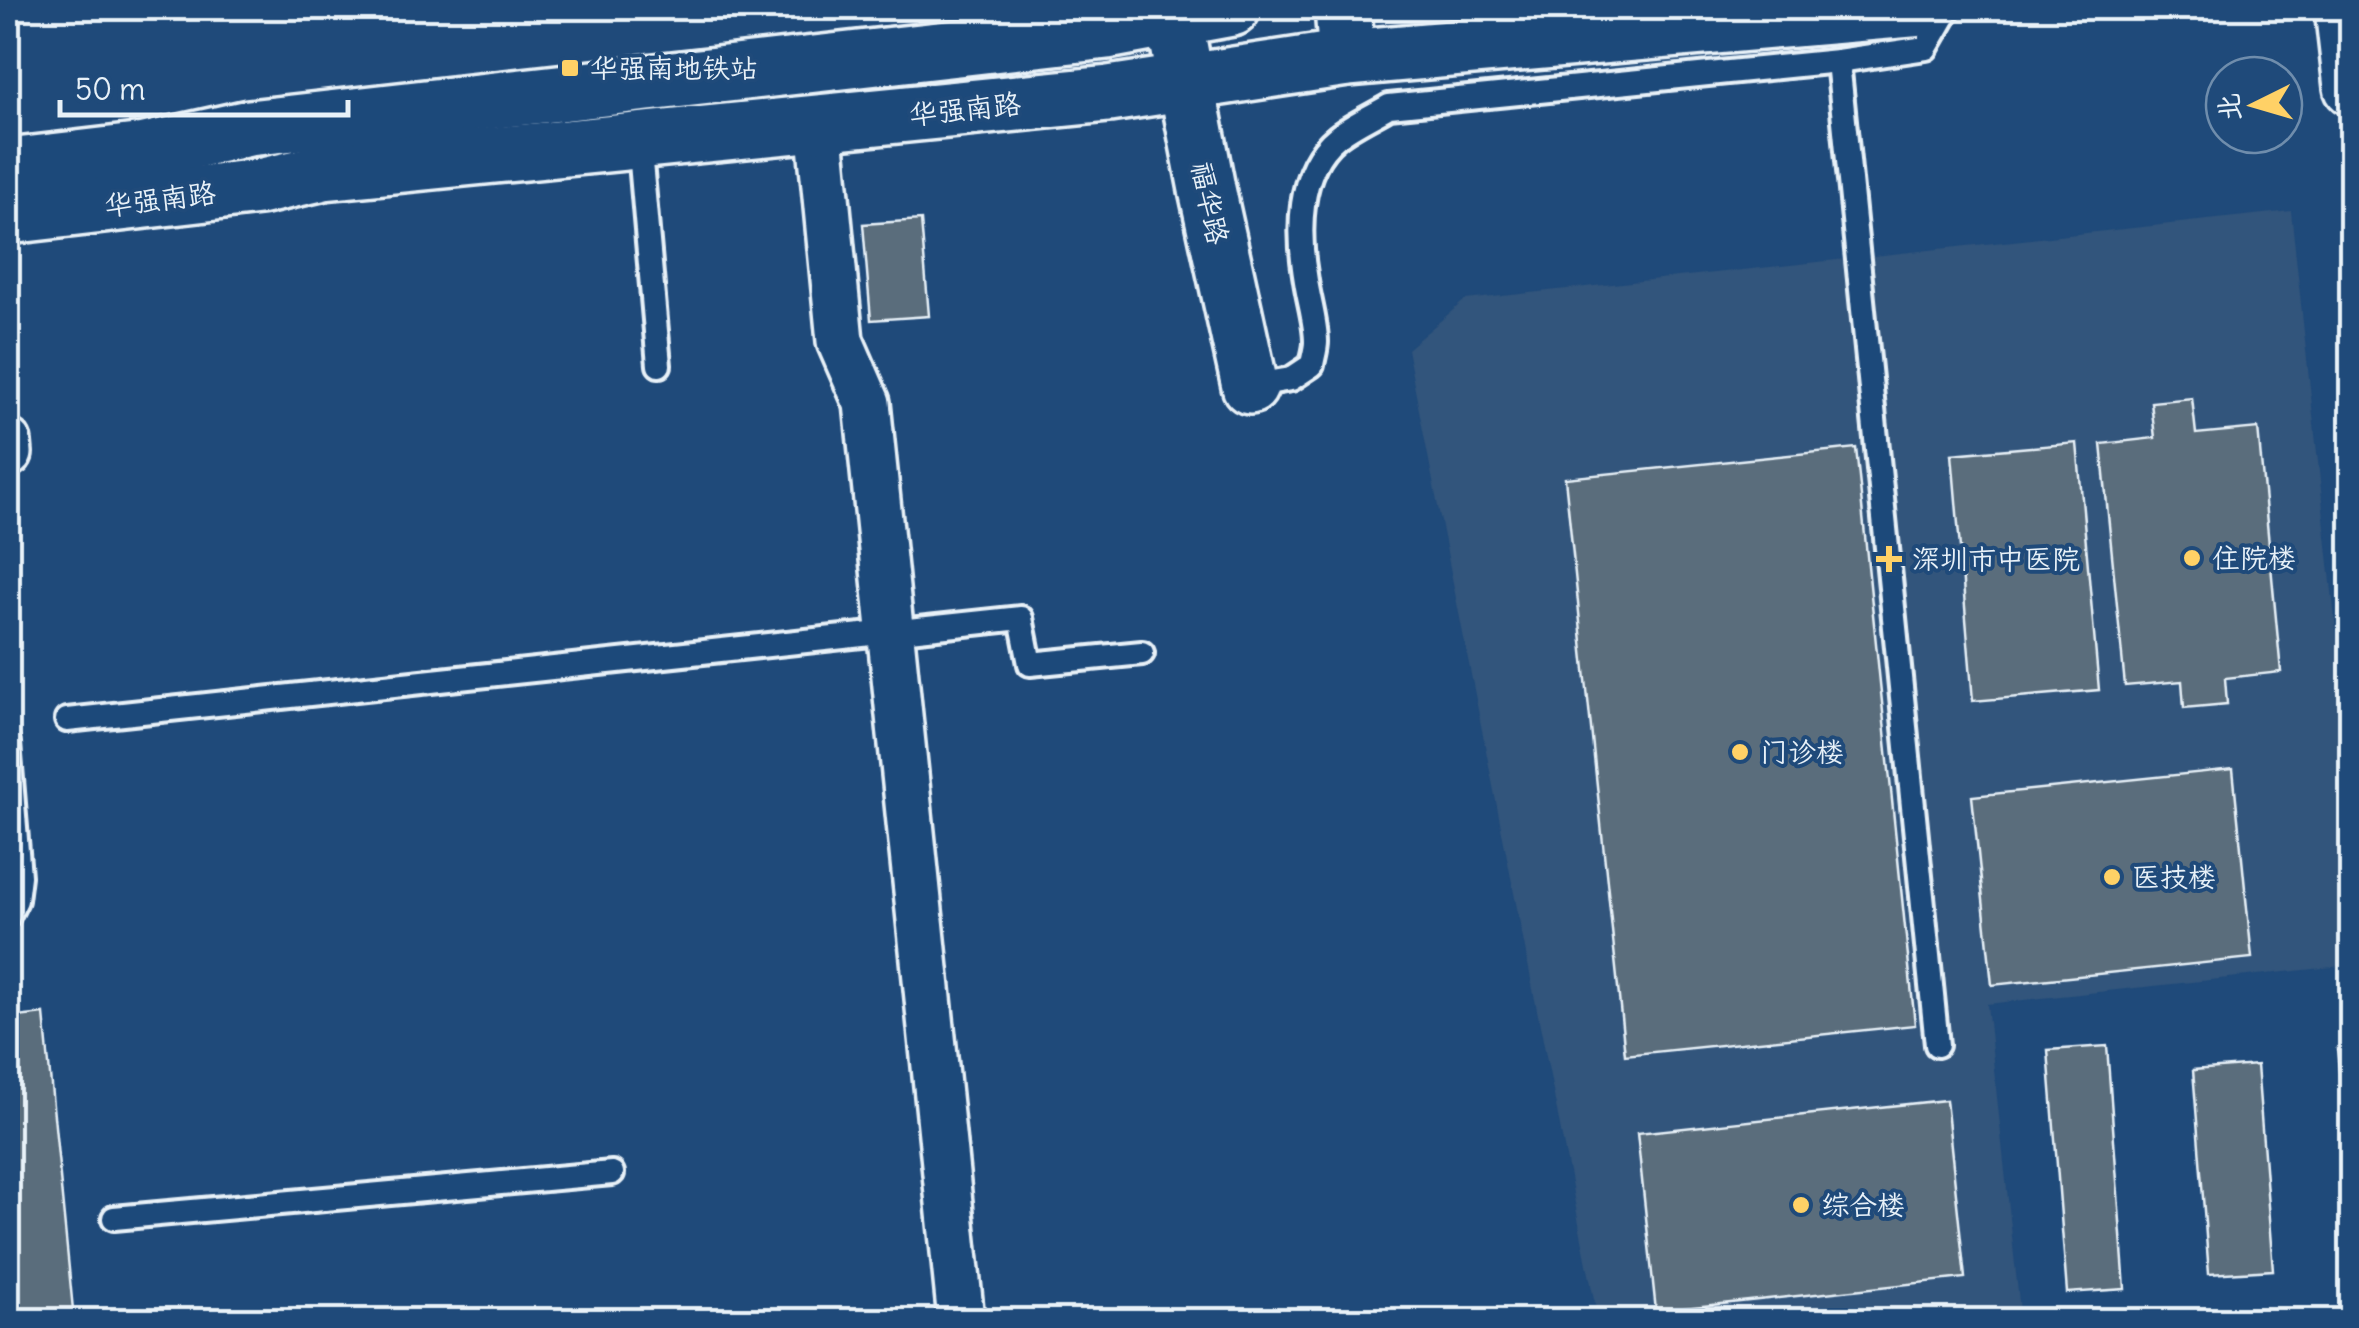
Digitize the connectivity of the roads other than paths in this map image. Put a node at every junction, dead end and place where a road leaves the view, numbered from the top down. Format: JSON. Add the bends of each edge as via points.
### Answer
{"nodes":[{"id":1,"x":1085,"y":8,"type":"edge"},
{"id":2,"x":1922,"y":8,"type":"edge"},
{"id":3,"x":1948,"y":8,"type":"edge"},
{"id":4,"x":2343,"y":8,"type":"edge"},
{"id":5,"x":1200,"y":11,"type":"edge"},
{"id":6,"x":1345,"y":33,"type":"edge"},
{"id":7,"x":1008,"y":42,"type":"junction"},
{"id":8,"x":1838,"y":60,"type":"junction"},
{"id":9,"x":1186,"y":82,"type":"junction"},
{"id":10,"x":2352,"y":87,"type":"edge"},
{"id":11,"x":820,"y":124,"type":"junction"},
{"id":12,"x":639,"y":140,"type":"junction"},
{"id":13,"x":8,"y":167,"type":"edge"},
{"id":14,"x":8,"y":216,"type":"edge"},
{"id":15,"x":659,"y":365,"type":"dead end"},
{"id":16,"x":1250,"y":386,"type":"joint"},
{"id":17,"x":8,"y":442,"type":"edge"},
{"id":18,"x":8,"y":453,"type":"edge"},
{"id":19,"x":891,"y":633,"type":"junction"},
{"id":20,"x":1142,"y":653,"type":"dead end"},
{"id":21,"x":67,"y":720,"type":"dead end"},
{"id":22,"x":8,"y":743,"type":"edge"},
{"id":23,"x":8,"y":916,"type":"edge"},
{"id":24,"x":1938,"y":1045,"type":"dead end"},
{"id":25,"x":612,"y":1173,"type":"dead end"},
{"id":26,"x":114,"y":1218,"type":"dead end"},
{"id":27,"x":961,"y":1320,"type":"edge"}],
"edges":[{"from":1,"to":7,"type":"main road"},
{"from":2,"to":6,"type":"main road","name":"华强南路"},
{"from":3,"to":8,"type":"lane","via":[[1926,48]]},
{"from":4,"to":10,"type":"main road"},
{"from":5,"to":7,"type":"main road","name":"华强南路"},
{"from":5,"to":9,"type":"main road","name":"福华路"},
{"from":6,"to":9,"type":"main road","name":"华强南路"},
{"from":7,"to":13,"type":"main road","name":"华强南路","via":[[249,128],[145,151]]},
{"from":8,"to":16,"type":"lane","via":[[1389,106],[1338,136],[1308,182],[1302,230],[1316,342],[1312,365],[1291,379]]},
{"from":8,"to":24,"type":"lane"},
{"from":9,"to":11,"type":"main road","name":"华强南路"},
{"from":9,"to":16,"type":"main road","name":"福华路"},
{"from":11,"to":12,"type":"main road","name":"华强南路"},
{"from":11,"to":19,"type":"street","via":[[840,342],[867,403]]},
{"from":12,"to":14,"type":"main road","name":"华强南路","via":[[324,172],[259,187]]},
{"from":12,"to":15,"type":"lane"},
{"from":17,"to":18,"type":"street"},
{"from":19,"to":20,"type":"lane","via":[[1021,618],[1030,664]]},
{"from":19,"to":21,"type":"lane"},
{"from":19,"to":27,"type":"street"},
{"from":22,"to":23,"type":"lane","via":[[19,876]]},
{"from":25,"to":26,"type":"lane"}]}
